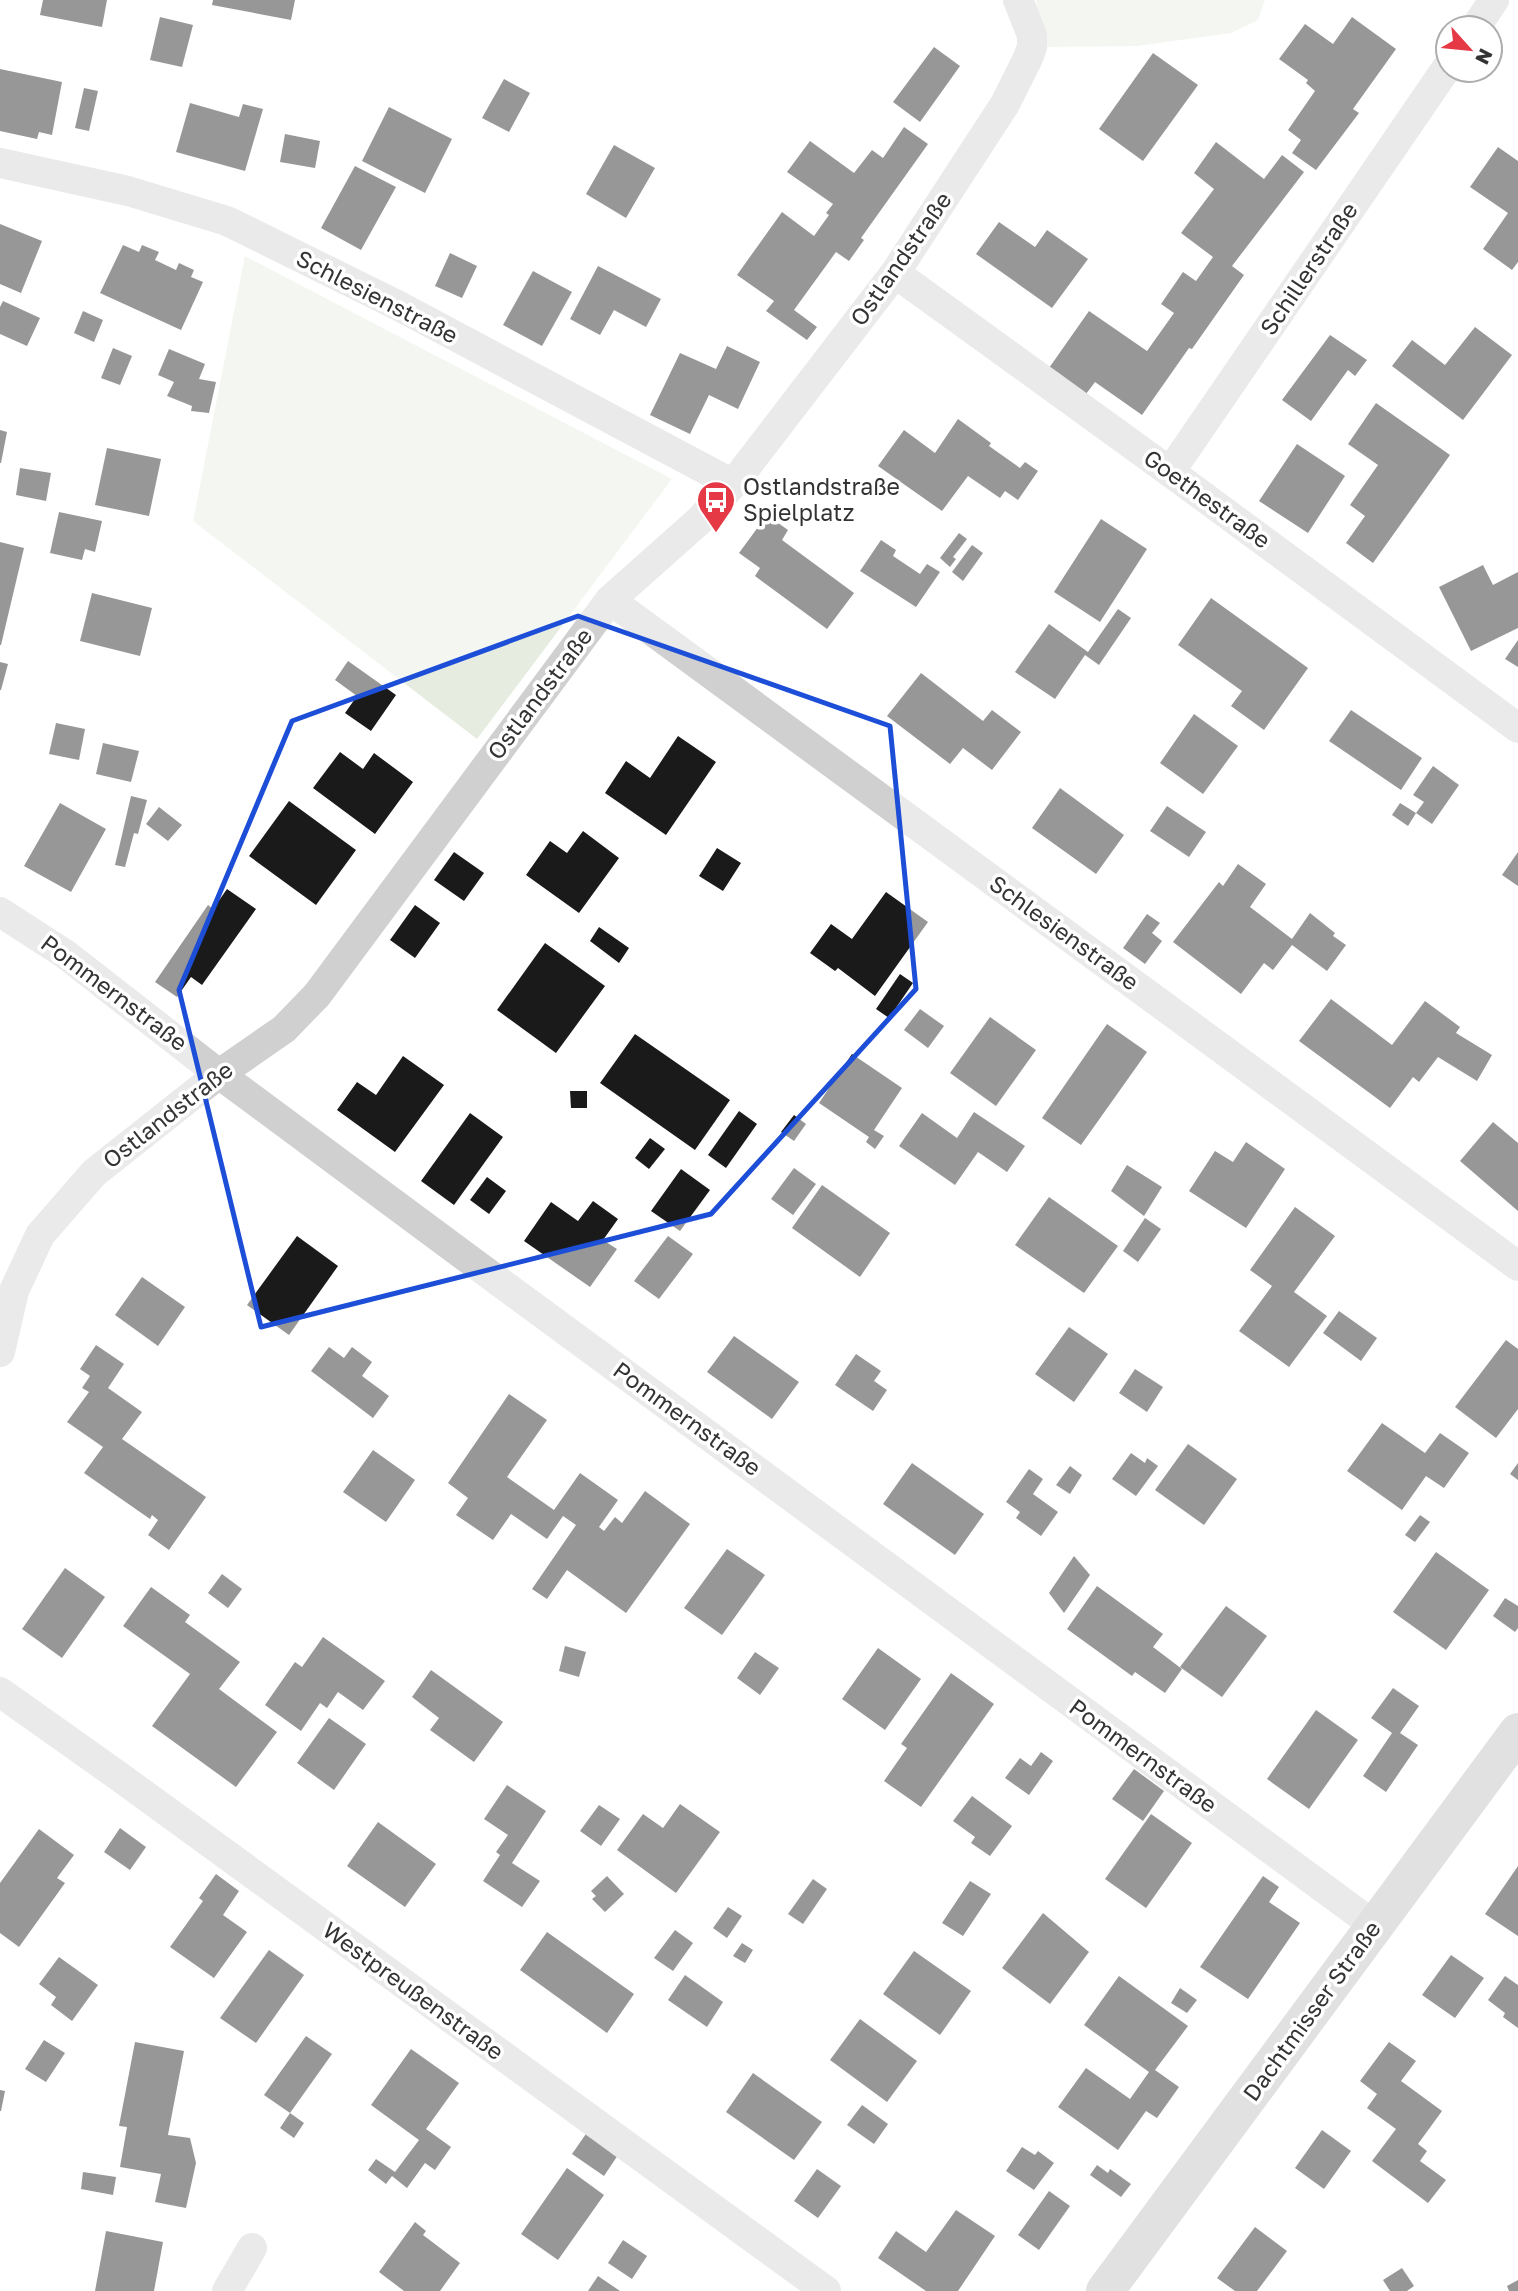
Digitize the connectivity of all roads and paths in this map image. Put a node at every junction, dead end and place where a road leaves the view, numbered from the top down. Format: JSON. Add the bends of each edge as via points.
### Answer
{"nodes":[{"id":1,"x":1018,"y":0,"type":"edge"},
{"id":2,"x":1436,"y":84,"type":"edge"},
{"id":3,"x":0,"y":163,"type":"edge"},
{"id":4,"x":895,"y":273,"type":"junction"},
{"id":5,"x":1170,"y":472,"type":"junction"},
{"id":6,"x":733,"y":484,"type":"junction"},
{"id":7,"x":610,"y":600,"type":"junction"},
{"id":8,"x":1518,"y":728,"type":"edge"},
{"id":9,"x":0,"y":912,"type":"edge"},
{"id":10,"x":219,"y":1073,"type":"junction"},
{"id":11,"x":1518,"y":1266,"type":"edge"},
{"id":12,"x":0,"y":1352,"type":"edge"},
{"id":13,"x":0,"y":1692,"type":"edge"},
{"id":14,"x":1515,"y":1742,"type":"edge"},
{"id":15,"x":1375,"y":1926,"type":"junction"},
{"id":16,"x":252,"y":2248,"type":"dead end"},
{"id":17,"x":227,"y":2291,"type":"edge"},
{"id":18,"x":827,"y":2291,"type":"edge"},
{"id":19,"x":1105,"y":2291,"type":"edge"}],
"edges":[{"from":1,"to":4,"type":"street","name":"Ostlandstraße","via":[[1032,36],[1028,58],[1006,104]]},
{"from":2,"to":5,"type":"street","name":"Schillerstraße"},
{"from":3,"to":6,"type":"street","name":"Schlesienstraße","via":[[128,191],[227,221],[397,305]]},
{"from":4,"to":5,"type":"street","name":"Goethestraße"},
{"from":4,"to":6,"type":"street","name":"Ostlandstraße"},
{"from":5,"to":8,"type":"street","name":"Goethestraße"},
{"from":6,"to":7,"type":"street","name":"Ostlandstraße","via":[[700,520]]},
{"from":7,"to":10,"type":"street","name":"Ostlandstraße","via":[[317,995],[284,1029]]},
{"from":7,"to":11,"type":"street","name":"Schlesienstraße"},
{"from":9,"to":10,"type":"street","name":"Pommernstraße","via":[[65,954]]},
{"from":10,"to":12,"type":"street","name":"Ostlandstraße","via":[[94,1173],[40,1235],[14,1291]]},
{"from":10,"to":15,"type":"street","name":"Pommernstraße"},
{"from":13,"to":18,"type":"street","name":"Westpreußenstraße"},
{"from":14,"to":15,"type":"street","name":"Dachtmisser Straße"},
{"from":15,"to":19,"type":"street","name":"Dachtmisser Straße"},
{"from":16,"to":17,"type":"street"}]}
